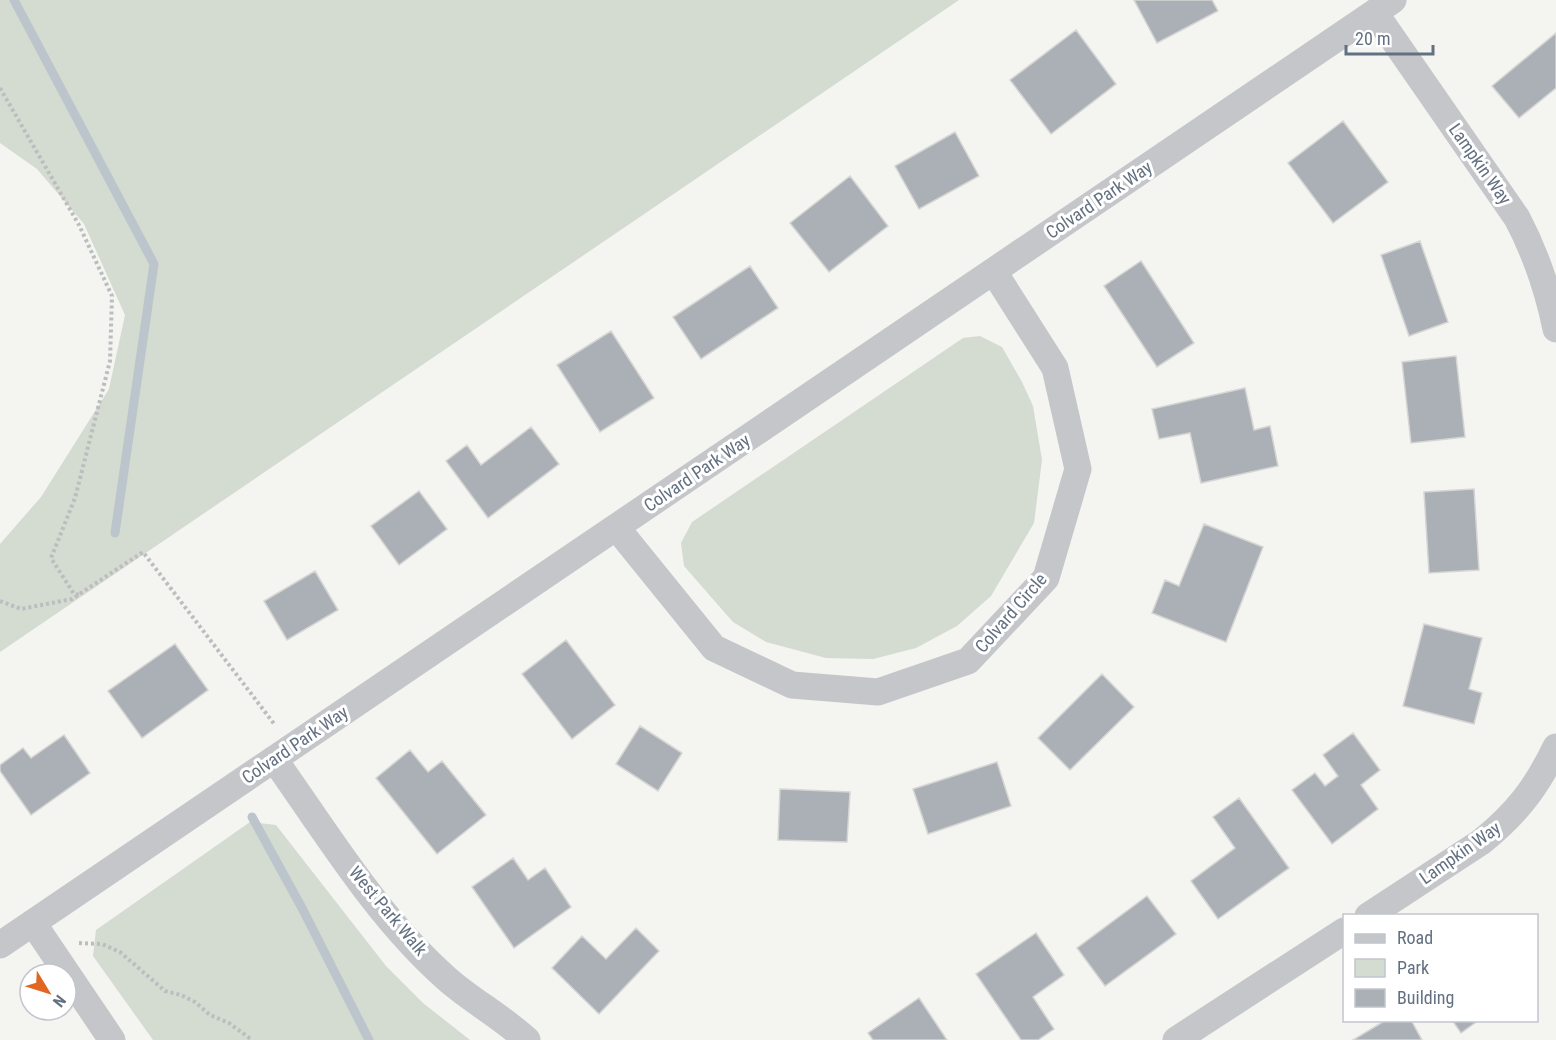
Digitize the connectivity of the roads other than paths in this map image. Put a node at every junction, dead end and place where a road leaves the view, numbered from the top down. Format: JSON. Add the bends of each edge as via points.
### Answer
{"nodes":[{"id":1,"x":1384,"y":6,"type":"edge"},
{"id":2,"x":994,"y":272,"type":"junction"},
{"id":3,"x":1556,"y":329,"type":"edge"},
{"id":4,"x":616,"y":527,"type":"junction"},
{"id":5,"x":1556,"y":747,"type":"edge"},
{"id":6,"x":274,"y":759,"type":"junction"},
{"id":7,"x":1370,"y":914,"type":"edge"},
{"id":8,"x":33,"y":923,"type":"junction"},
{"id":9,"x":1343,"y":932,"type":"edge"},
{"id":10,"x":0,"y":945,"type":"edge"},
{"id":11,"x":112,"y":1040,"type":"edge"},
{"id":12,"x":527,"y":1040,"type":"edge"},
{"id":13,"x":1176,"y":1040,"type":"edge"}],
"edges":[{"from":1,"to":2,"type":"street","name":"Colvard Park Way"},
{"from":1,"to":3,"type":"street","name":"Lampkin Way","via":[[1517,218],[1548,289]]},
{"from":2,"to":4,"type":"street","name":"Colvard Park Way"},
{"from":2,"to":4,"type":"street","name":"Colvard Circle","via":[[1055,368],[1078,469],[1046,578],[968,661],[878,692],[792,685],[714,648]]},
{"from":4,"to":6,"type":"street","name":"Colvard Park Way"},
{"from":5,"to":7,"type":"street","name":"Lampkin Way","via":[[1528,797],[1498,828]]},
{"from":6,"to":8,"type":"street","name":"Colvard Park Way"},
{"from":6,"to":12,"type":"street","name":"West Park Walk","via":[[399,929],[447,979]]},
{"from":8,"to":10,"type":"street","name":"Colvard Park Way"},
{"from":8,"to":11,"type":"street"},
{"from":9,"to":13,"type":"street"}]}
